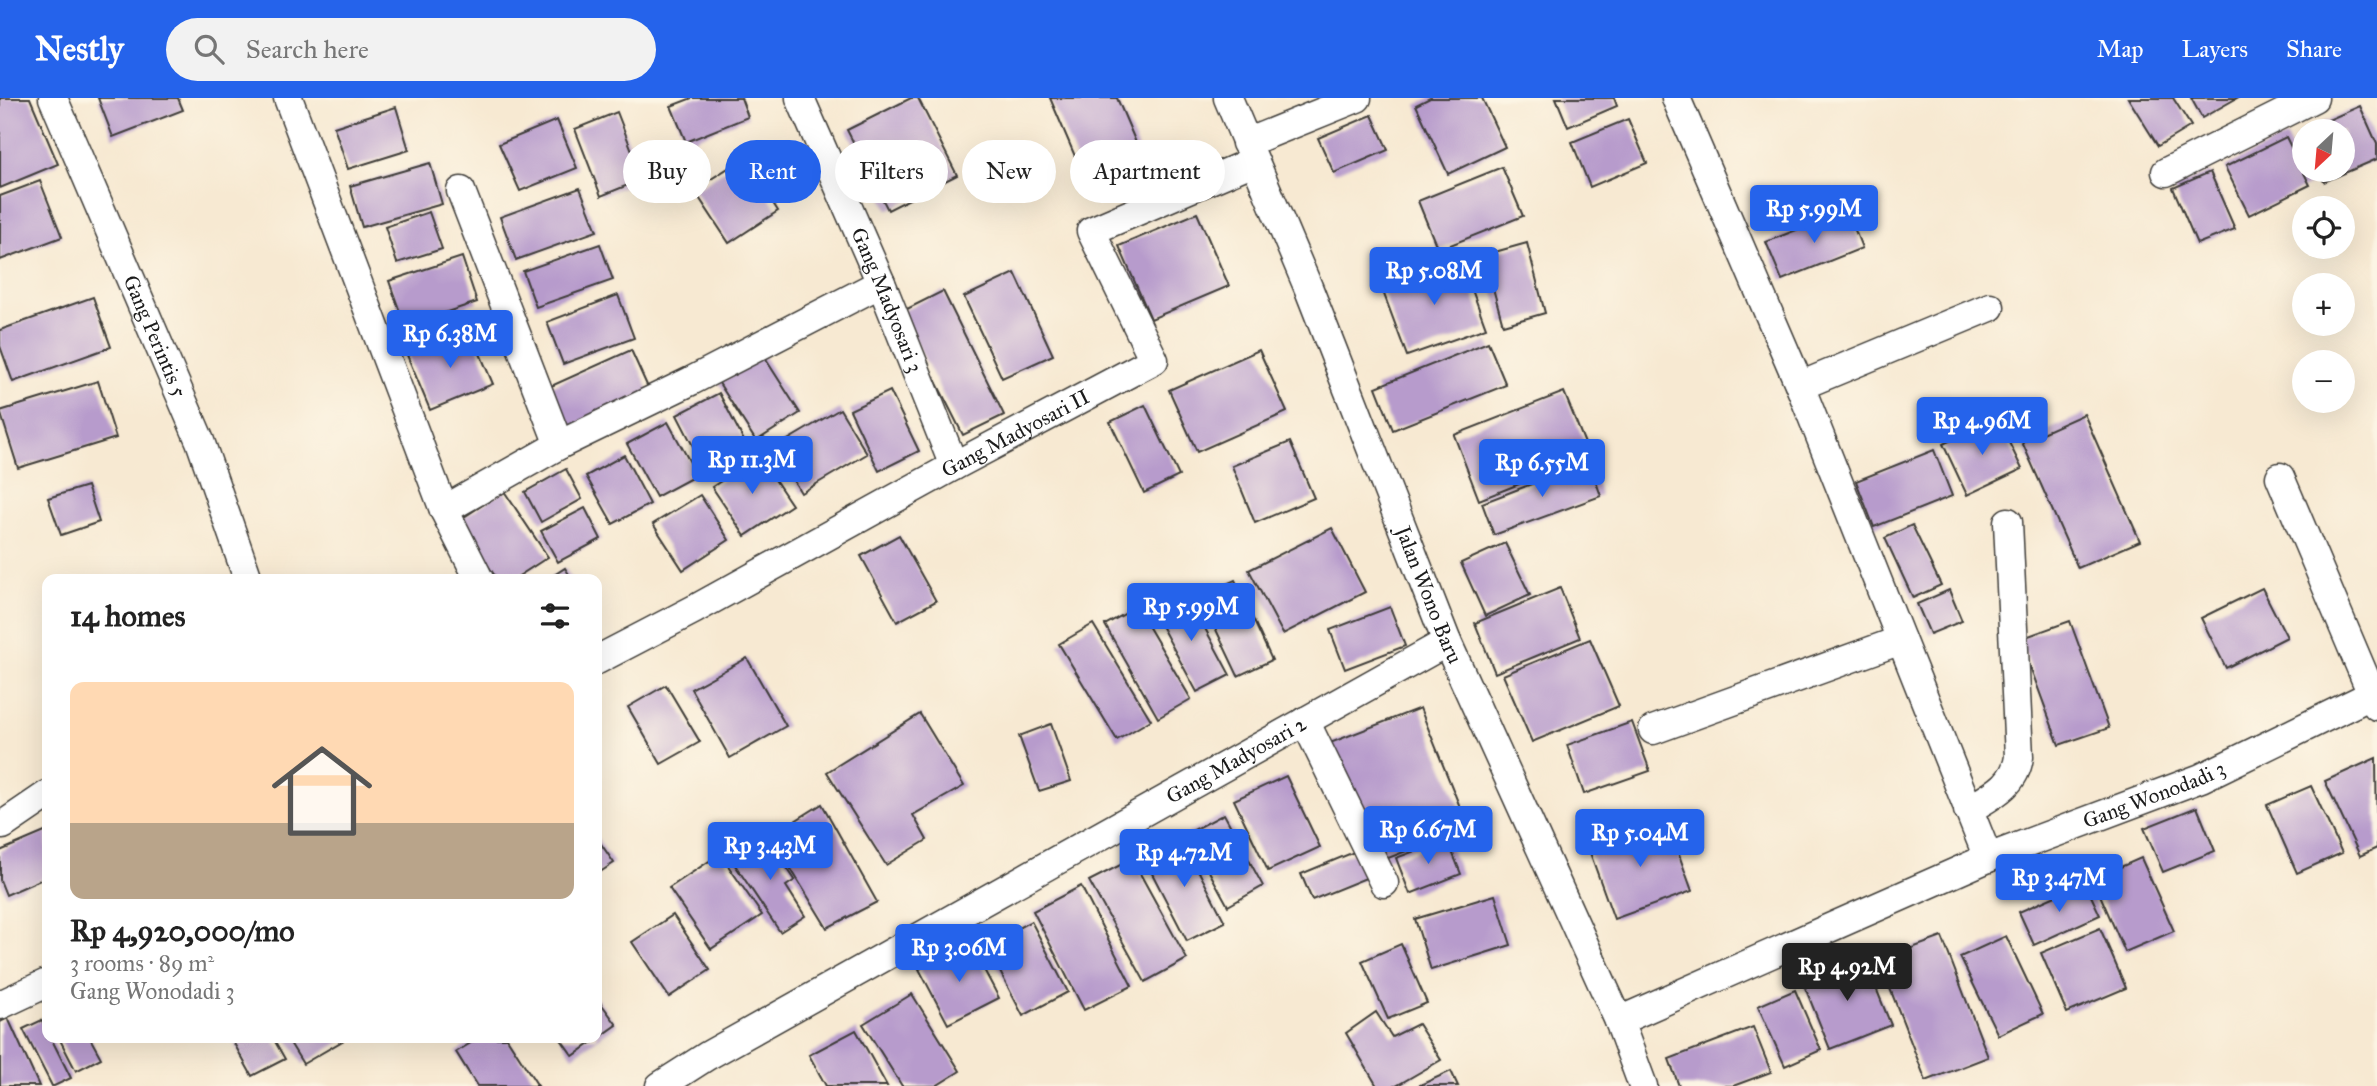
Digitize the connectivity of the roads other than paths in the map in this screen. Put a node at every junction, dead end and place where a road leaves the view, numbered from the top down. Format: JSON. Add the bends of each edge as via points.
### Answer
{"nodes":[{"id":1,"x":53,"y":98,"type":"edge"},
{"id":2,"x":288,"y":98,"type":"edge"},
{"id":3,"x":800,"y":98,"type":"edge"},
{"id":4,"x":1228,"y":98,"type":"edge"},
{"id":5,"x":1356,"y":98,"type":"edge"},
{"id":6,"x":1676,"y":98,"type":"edge"},
{"id":7,"x":2314,"y":98,"type":"edge"},
{"id":8,"x":1250,"y":152,"type":"junction"},
{"id":9,"x":2166,"y":172,"type":"dead end"},
{"id":10,"x":461,"y":191,"type":"dead end"},
{"id":11,"x":881,"y":283,"type":"junction"},
{"id":12,"x":1990,"y":307,"type":"dead end"},
{"id":13,"x":1800,"y":386,"type":"junction"},
{"id":14,"x":559,"y":445,"type":"junction"},
{"id":15,"x":954,"y":466,"type":"junction"},
{"id":16,"x":2280,"y":477,"type":"dead end"},
{"id":17,"x":444,"y":510,"type":"junction"},
{"id":18,"x":2008,"y":522,"type":"dead end"},
{"id":19,"x":246,"y":574,"type":"edge"},
{"id":20,"x":476,"y":574,"type":"edge"},
{"id":21,"x":1901,"y":640,"type":"junction"},
{"id":22,"x":1447,"y":642,"type":"junction"},
{"id":23,"x":602,"y":657,"type":"edge"},
{"id":24,"x":2376,"y":697,"type":"edge"},
{"id":25,"x":1305,"y":721,"type":"junction"},
{"id":26,"x":1653,"y":730,"type":"dead end"},
{"id":27,"x":42,"y":798,"type":"edge"},
{"id":28,"x":1968,"y":810,"type":"junction"},
{"id":29,"x":3,"y":825,"type":"dead end"},
{"id":30,"x":1988,"y":858,"type":"junction"},
{"id":31,"x":1384,"y":883,"type":"dead end"},
{"id":32,"x":42,"y":985,"type":"edge"},
{"id":33,"x":0,"y":1005,"type":"edge"},
{"id":34,"x":1619,"y":1021,"type":"junction"},
{"id":35,"x":660,"y":1086,"type":"edge"},
{"id":36,"x":1643,"y":1086,"type":"edge"}],
"edges":[{"from":1,"to":19,"type":"street","name":"Gang Perintis 5","via":[[200,441]]},
{"from":2,"to":17,"type":"street"},
{"from":3,"to":11,"type":"street","name":"Gang Madyosari 3"},
{"from":4,"to":8,"type":"street","name":"Jalan Wono Baru"},
{"from":5,"to":8,"type":"street"},
{"from":6,"to":13,"type":"street"},
{"from":7,"to":9,"type":"street"},
{"from":8,"to":15,"type":"street","name":"Gang Madyosari II","via":[[1091,231],[1154,360]]},
{"from":8,"to":22,"type":"street","name":"Jalan Wono Baru"},
{"from":10,"to":14,"type":"street"},
{"from":11,"to":14,"type":"street"},
{"from":11,"to":15,"type":"street","name":"Gang Madyosari 3"},
{"from":12,"to":13,"type":"street"},
{"from":13,"to":21,"type":"street"},
{"from":14,"to":17,"type":"street"},
{"from":15,"to":23,"type":"street","name":"Gang Madyosari II"},
{"from":16,"to":24,"type":"street"},
{"from":17,"to":20,"type":"street"},
{"from":18,"to":28,"type":"street","via":[[2019,757],[2014,776],[2003,788]]},
{"from":21,"to":26,"type":"street"},
{"from":21,"to":28,"type":"street"},
{"from":22,"to":25,"type":"street","name":"Gang Madyosari 2"},
{"from":22,"to":34,"type":"street","name":"Jalan Wono Baru"},
{"from":24,"to":30,"type":"street","name":"Gang Wonodadi 3","via":[[2201,778]]},
{"from":25,"to":31,"type":"street"},
{"from":25,"to":35,"type":"street","name":"Gang Madyosari 2"},
{"from":27,"to":29,"type":"street"},
{"from":28,"to":30,"type":"street"},
{"from":30,"to":34,"type":"street","name":"Gang Wonodadi 3"},
{"from":32,"to":33,"type":"street"},
{"from":34,"to":36,"type":"street","name":"Jalan Wono Baru"}]}
